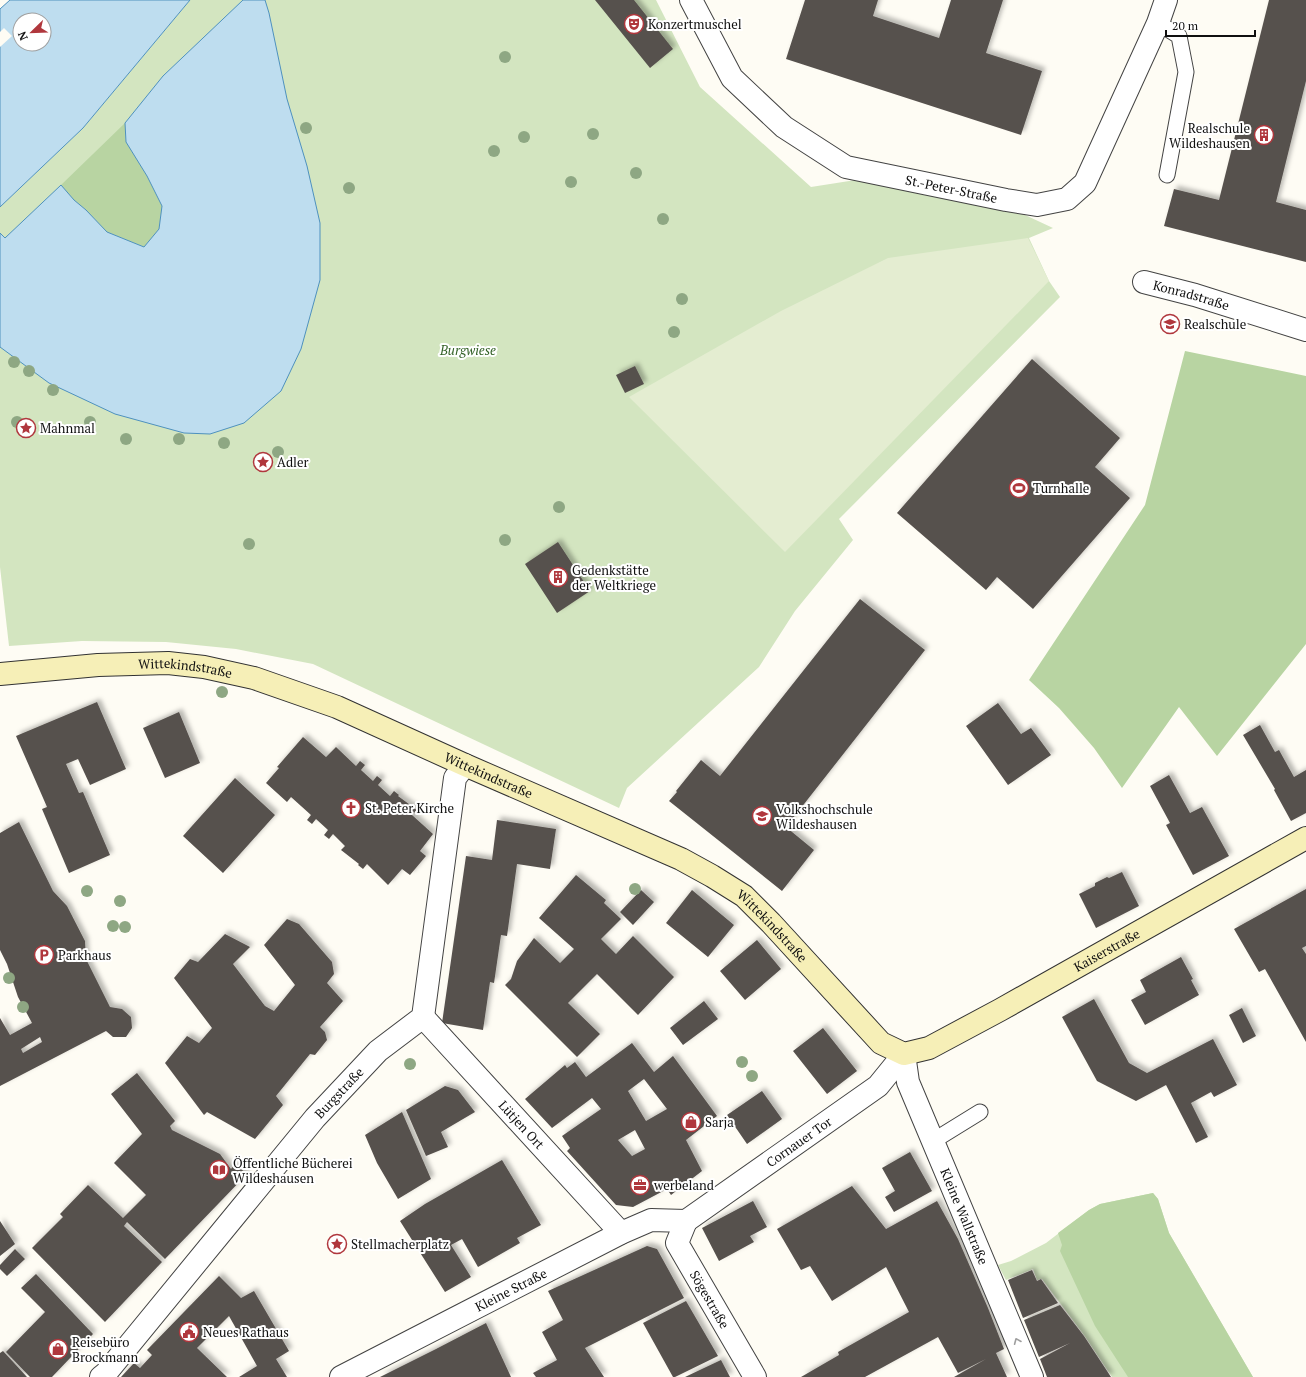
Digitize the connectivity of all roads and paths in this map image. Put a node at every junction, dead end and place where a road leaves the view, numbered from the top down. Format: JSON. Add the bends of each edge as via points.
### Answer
{"nodes":[{"id":1,"x":690,"y":0,"type":"edge"},
{"id":2,"x":1166,"y":0,"type":"edge"},
{"id":3,"x":1158,"y":23,"type":"junction"},
{"id":4,"x":1167,"y":175,"type":"dead end"},
{"id":5,"x":1144,"y":282,"type":"dead end"},
{"id":6,"x":1306,"y":330,"type":"edge"},
{"id":7,"x":0,"y":674,"type":"edge"},
{"id":8,"x":465,"y":765,"type":"junction"},
{"id":9,"x":1306,"y":838,"type":"edge"},
{"id":10,"x":423,"y":1017,"type":"junction"},
{"id":11,"x":904,"y":1054,"type":"junction"},
{"id":12,"x":980,"y":1112,"type":"dead end"},
{"id":13,"x":933,"y":1141,"type":"junction"},
{"id":14,"x":686,"y":1221,"type":"junction"},
{"id":15,"x":621,"y":1232,"type":"junction"},
{"id":16,"x":100,"y":1377,"type":"edge"},
{"id":17,"x":341,"y":1377,"type":"edge"},
{"id":18,"x":755,"y":1377,"type":"edge"},
{"id":19,"x":1032,"y":1377,"type":"edge"}],
"edges":[{"from":1,"to":3,"type":"street","name":"St.-Peter-Straße","via":[[732,78],[784,127],[846,167],[1037,205],[1067,199],[1085,182]]},
{"from":2,"to":3,"type":"street","name":"St.-Peter-Straße"},
{"from":3,"to":4,"type":"lane","via":[[1179,36],[1186,72]]},
{"from":5,"to":6,"type":"street","name":"Konradstraße"},
{"from":7,"to":8,"type":"street","name":"Wittekindstraße","via":[[98,665],[168,663],[211,669],[254,678],[337,707]]},
{"from":8,"to":10,"type":"street","via":[[455,778]]},
{"from":8,"to":11,"type":"street","name":"Wittekindstraße","via":[[681,859],[744,896],[772,923],[881,1043]]},
{"from":9,"to":11,"type":"street","name":"Kaiserstraße","via":[[929,1048]]},
{"from":10,"to":15,"type":"street","name":"Lütjen Ort"},
{"from":10,"to":16,"type":"street","name":"Burgstraße","via":[[378,1051],[315,1118],[106,1373]]},
{"from":11,"to":13,"type":"street","name":"Kleine Wallstraße","via":[[908,1082]]},
{"from":11,"to":14,"type":"street","name":"Cornauer Tor","via":[[878,1086]]},
{"from":12,"to":13,"type":"lane"},
{"from":19,"to":13,"type":"street","name":"Kleine Wallstraße","one_way":true},
{"from":14,"to":15,"type":"street","name":"Kleine Straße","via":[[651,1220]]},
{"from":14,"to":18,"type":"street","name":"Sögestraße","via":[[677,1243]]},
{"from":15,"to":17,"type":"street","name":"Kleine Straße"}]}
